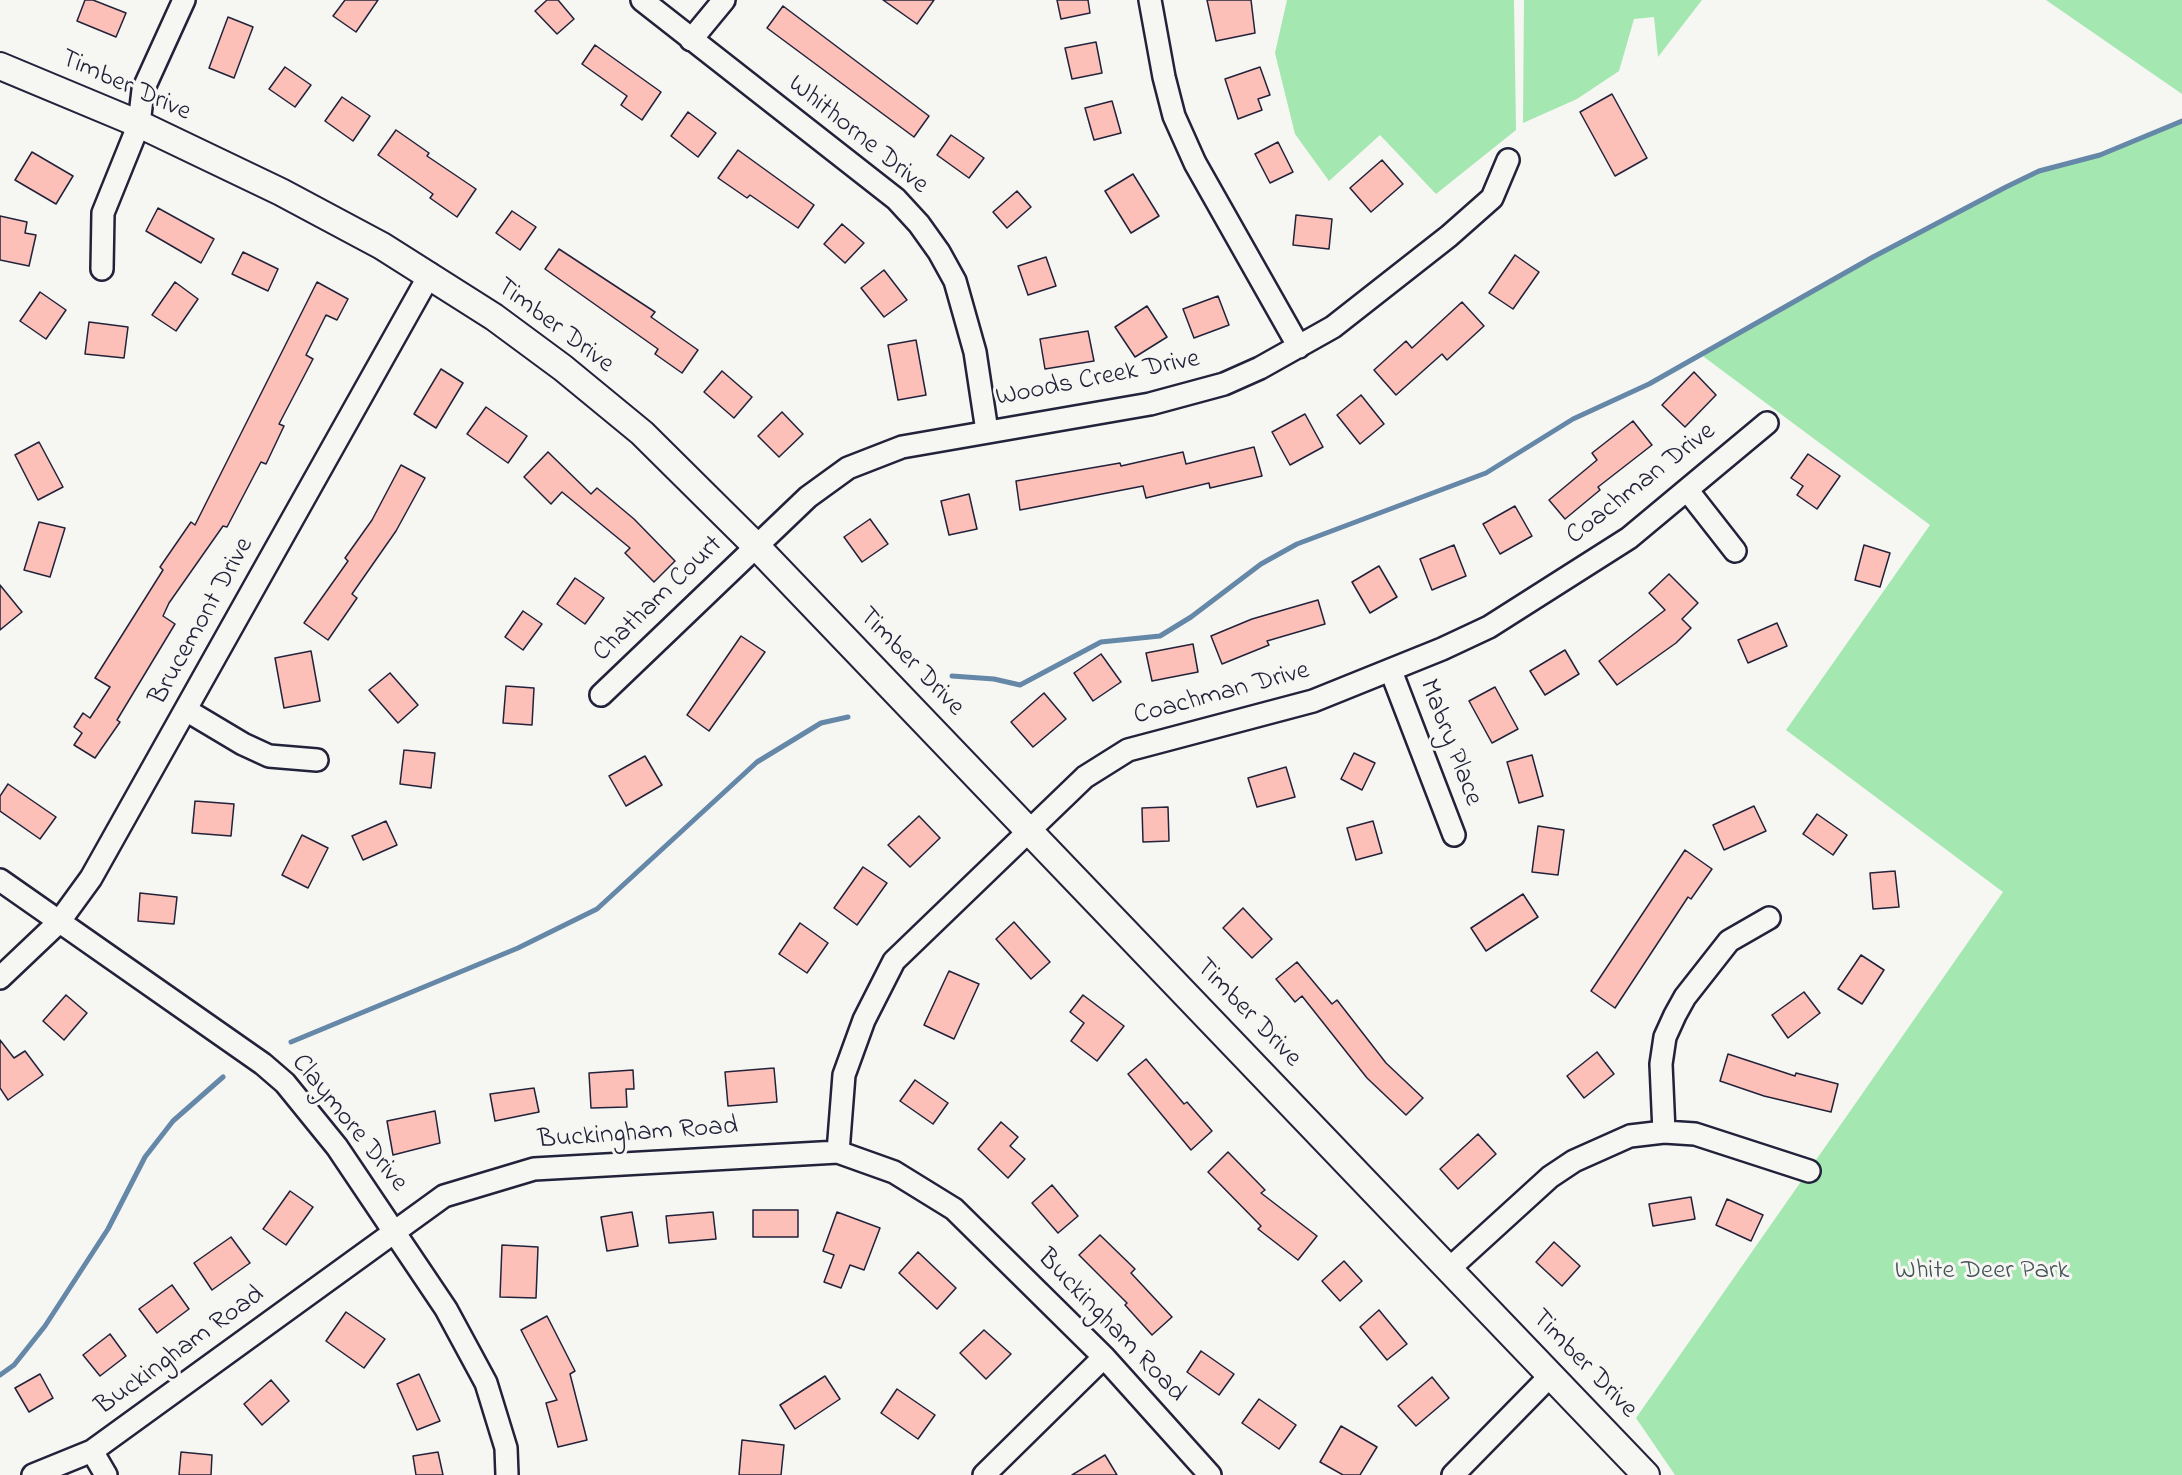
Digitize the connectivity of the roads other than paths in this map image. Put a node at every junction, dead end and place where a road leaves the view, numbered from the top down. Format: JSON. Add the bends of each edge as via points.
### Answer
{"nodes":[{"id":1,"x":184,"y":0,"type":"edge"},
{"id":2,"x":642,"y":0,"type":"edge"},
{"id":3,"x":724,"y":0,"type":"edge"},
{"id":4,"x":1150,"y":0,"type":"edge"},
{"id":5,"x":691,"y":40,"type":"junction"},
{"id":6,"x":0,"y":66,"type":"edge"},
{"id":7,"x":139,"y":124,"type":"junction"},
{"id":8,"x":1508,"y":160,"type":"dead end"},
{"id":9,"x":102,"y":268,"type":"dead end"},
{"id":10,"x":430,"y":274,"type":"junction"},
{"id":11,"x":1299,"y":347,"type":"junction"},
{"id":12,"x":1767,"y":423,"type":"dead end"},
{"id":13,"x":987,"y":431,"type":"junction"},
{"id":14,"x":1688,"y":491,"type":"junction"},
{"id":15,"x":756,"y":546,"type":"junction"},
{"id":16,"x":1735,"y":551,"type":"dead end"},
{"id":17,"x":1390,"y":671,"type":"junction"},
{"id":18,"x":601,"y":695,"type":"dead end"},
{"id":19,"x":186,"y":710,"type":"junction"},
{"id":20,"x":317,"y":760,"type":"dead end"},
{"id":21,"x":1029,"y":831,"type":"junction"},
{"id":22,"x":1454,"y":835,"type":"dead end"},
{"id":23,"x":0,"y":880,"type":"edge"},
{"id":24,"x":1769,"y":918,"type":"dead end"},
{"id":25,"x":59,"y":922,"type":"junction"},
{"id":26,"x":0,"y":978,"type":"edge"},
{"id":27,"x":1664,"y":1132,"type":"junction"},
{"id":28,"x":838,"y":1152,"type":"junction"},
{"id":29,"x":1809,"y":1172,"type":"dead end"},
{"id":30,"x":396,"y":1232,"type":"junction"},
{"id":31,"x":1449,"y":1269,"type":"junction"},
{"id":32,"x":1104,"y":1358,"type":"junction"},
{"id":33,"x":1551,"y":1375,"type":"junction"},
{"id":34,"x":92,"y":1451,"type":"junction"},
{"id":35,"x":33,"y":1475,"type":"edge"},
{"id":36,"x":106,"y":1475,"type":"edge"},
{"id":37,"x":507,"y":1475,"type":"edge"},
{"id":38,"x":984,"y":1475,"type":"edge"},
{"id":39,"x":1210,"y":1475,"type":"edge"},
{"id":40,"x":1453,"y":1475,"type":"edge"},
{"id":41,"x":1646,"y":1475,"type":"edge"}],
"edges":[{"from":1,"to":7,"type":"street","via":[[143,90]]},
{"from":2,"to":5,"type":"street","name":"Whithorne Drive"},
{"from":3,"to":5,"type":"street"},
{"from":4,"to":11,"type":"street","via":[[1174,116],[1195,163]]},
{"from":5,"to":13,"type":"street","name":"Whithorne Drive","via":[[887,192],[919,224],[955,281],[975,352]]},
{"from":6,"to":7,"type":"main road","name":"Timber Drive"},
{"from":7,"to":9,"type":"street","via":[[103,213]]},
{"from":7,"to":10,"type":"main road","name":"Timber Drive","via":[[300,201]]},
{"from":8,"to":11,"type":"street","name":"Woods Creek Drive","via":[[1492,198],[1477,212],[1333,327]]},
{"from":10,"to":15,"type":"main road","name":"Timber Drive","via":[[494,316],[642,433]]},
{"from":10,"to":19,"type":"street","name":"Brucemont Drive"},
{"from":11,"to":13,"type":"street","name":"Woods Creek Drive","via":[[1224,384],[1150,404]]},
{"from":12,"to":14,"type":"street","name":"Coachman Drive"},
{"from":13,"to":15,"type":"street","name":"Woods Creek Drive","via":[[902,447],[848,468],[808,497]]},
{"from":14,"to":16,"type":"street"},
{"from":14,"to":17,"type":"street","name":"Coachman Drive","via":[[1629,537],[1489,627]]},
{"from":15,"to":18,"type":"street","name":"Chatham Court"},
{"from":15,"to":21,"type":"main road","name":"Timber Drive"},
{"from":17,"to":21,"type":"street","name":"Coachman Drive","via":[[1305,704],[1128,750],[1084,777]]},
{"from":17,"to":22,"type":"street","name":"Mabry Place"},
{"from":19,"to":20,"type":"street","via":[[268,756]]},
{"from":19,"to":25,"type":"street","name":"Brucemont Drive","via":[[96,869]]},
{"from":21,"to":28,"type":"street","name":"Coachman Drive","via":[[894,961],[864,1020],[844,1075]]},
{"from":21,"to":31,"type":"main road","name":"Timber Drive"},
{"from":23,"to":25,"type":"street","name":"Claymore Drive"},
{"from":24,"to":27,"type":"street","via":[[1729,941],[1675,1015],[1665,1037],[1661,1064]]},
{"from":25,"to":26,"type":"street","name":"Brucemont Drive"},
{"from":25,"to":30,"type":"street","name":"Claymore Drive","via":[[285,1083],[337,1147]]},
{"from":27,"to":29,"type":"street","via":[[1695,1134]]},
{"from":27,"to":31,"type":"street","via":[[1630,1136],[1574,1161],[1529,1195]]},
{"from":28,"to":30,"type":"street","name":"Buckingham Road","via":[[534,1169],[444,1196]]},
{"from":28,"to":32,"type":"street","name":"Buckingham Road","via":[[894,1172],[954,1209]]},
{"from":30,"to":34,"type":"street","name":"Buckingham Road"},
{"from":30,"to":37,"type":"street","name":"Claymore Drive","via":[[446,1310],[486,1383],[506,1448]]},
{"from":31,"to":33,"type":"main road","name":"Timber Drive"},
{"from":32,"to":38,"type":"street"},
{"from":32,"to":39,"type":"street","name":"Buckingham Road"},
{"from":33,"to":40,"type":"street"},
{"from":33,"to":41,"type":"main road","name":"Timber Drive"},
{"from":34,"to":35,"type":"street","name":"Buckingham Road"},
{"from":34,"to":36,"type":"street"}]}
